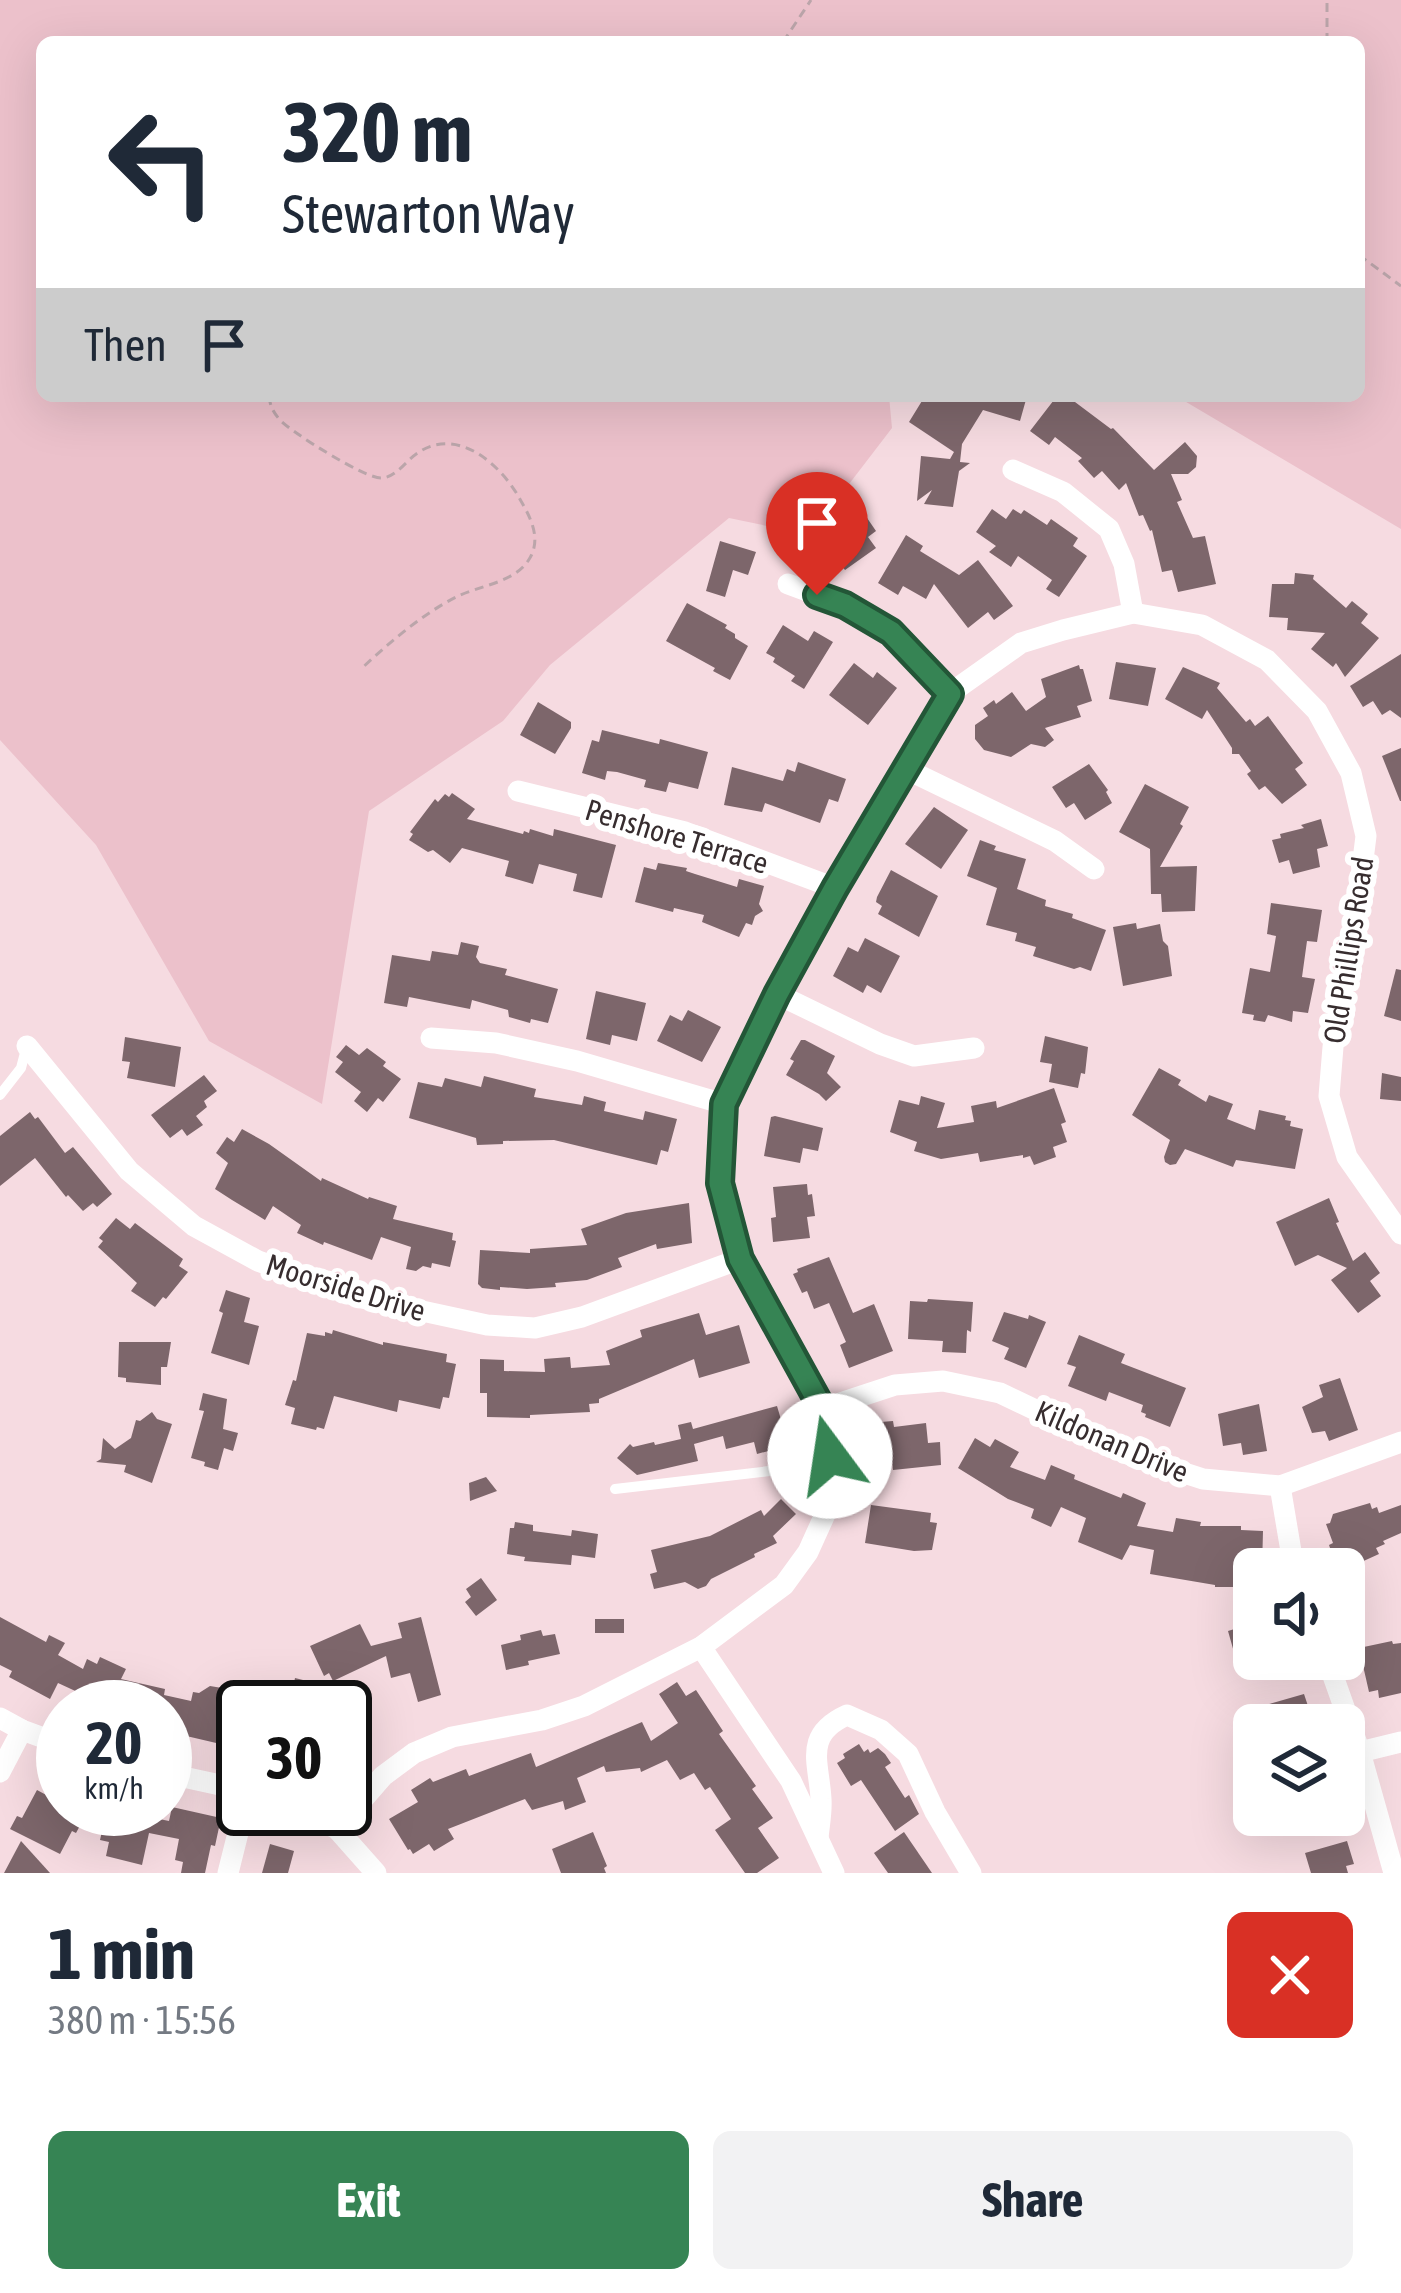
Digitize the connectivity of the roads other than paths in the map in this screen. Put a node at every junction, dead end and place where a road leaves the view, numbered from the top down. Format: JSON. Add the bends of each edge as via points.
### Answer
{"nodes":[{"id":1,"x":1013,"y":470,"type":"dead end"},
{"id":2,"x":788,"y":584,"type":"dead end"},
{"id":3,"x":1133,"y":613,"type":"junction"},
{"id":4,"x":950,"y":694,"type":"junction"},
{"id":5,"x":906,"y":769,"type":"junction"},
{"id":6,"x":518,"y":791,"type":"dead end"},
{"id":7,"x":1094,"y":868,"type":"dead end"},
{"id":8,"x":835,"y":888,"type":"junction"},
{"id":9,"x":777,"y":994,"type":"junction"},
{"id":10,"x":430,"y":1038,"type":"dead end"},
{"id":11,"x":27,"y":1046,"type":"joint"},
{"id":12,"x":974,"y":1048,"type":"dead end"},
{"id":13,"x":0,"y":1095,"type":"edge"},
{"id":14,"x":724,"y":1104,"type":"junction"},
{"id":15,"x":1392,"y":1203,"type":"edge"},
{"id":16,"x":1401,"y":1234,"type":"edge"},
{"id":17,"x":740,"y":1259,"type":"junction"},
{"id":18,"x":822,"y":1408,"type":"junction"},
{"id":19,"x":1401,"y":1442,"type":"edge"},
{"id":20,"x":830,"y":1464,"type":"junction"},
{"id":21,"x":1280,"y":1486,"type":"junction"},
{"id":22,"x":615,"y":1490,"type":"dead end"},
{"id":23,"x":1290,"y":1548,"type":"edge"},
{"id":24,"x":700,"y":1647,"type":"junction"},
{"id":25,"x":0,"y":1718,"type":"edge"},
{"id":26,"x":22,"y":1730,"type":"junction"},
{"id":27,"x":36,"y":1735,"type":"edge"},
{"id":28,"x":1401,"y":1742,"type":"edge"},
{"id":29,"x":1365,"y":1751,"type":"edge"},
{"id":30,"x":1365,"y":1770,"type":"edge"},
{"id":31,"x":0,"y":1772,"type":"edge"},
{"id":32,"x":372,"y":1789,"type":"edge"},
{"id":33,"x":238,"y":1836,"type":"edge"},
{"id":34,"x":344,"y":1836,"type":"edge"},
{"id":35,"x":818,"y":1838,"type":"junction"},
{"id":36,"x":229,"y":1873,"type":"edge"},
{"id":37,"x":376,"y":1873,"type":"edge"},
{"id":38,"x":834,"y":1873,"type":"edge"},
{"id":39,"x":971,"y":1873,"type":"edge"},
{"id":40,"x":1394,"y":1873,"type":"edge"}],
"edges":[{"from":1,"to":3,"type":"street","via":[[1063,492],[1109,529]]},
{"from":2,"to":4,"type":"street","via":[[891,632]]},
{"from":3,"to":4,"type":"street","name":"Old Phillips Road","via":[[1021,644]]},
{"from":3,"to":15,"type":"street","name":"Old Phillips Road","via":[[1202,625],[1267,660],[1317,711],[1352,773],[1366,836],[1330,1096],[1347,1157]]},
{"from":4,"to":5,"type":"street","name":"Old Phillips Road"},
{"from":5,"to":7,"type":"street"},
{"from":5,"to":8,"type":"street","name":"Old Phillips Road"},
{"from":6,"to":8,"type":"street","name":"Penshore Terrace","via":[[685,832]]},
{"from":8,"to":9,"type":"street","name":"Old Phillips Road"},
{"from":9,"to":12,"type":"street","via":[[914,1056]]},
{"from":9,"to":14,"type":"street","name":"Old Phillips Road"},
{"from":10,"to":14,"type":"street","via":[[578,1060]]},
{"from":11,"to":13,"type":"lane"},
{"from":11,"to":17,"type":"street","name":"Moorside Drive","via":[[129,1171],[194,1226],[258,1261],[362,1298],[535,1328]]},
{"from":14,"to":17,"type":"street","name":"Old Phillips Road","via":[[720,1183]]},
{"from":15,"to":16,"type":"street","name":"Old Phillips Road"},
{"from":17,"to":18,"type":"street","name":"Old Phillips Road"},
{"from":18,"to":20,"type":"street","name":"Old Phillips Road"},
{"from":18,"to":21,"type":"street","name":"Kildonan Drive","via":[[895,1385],[943,1381],[1000,1394],[1202,1479]]},
{"from":19,"to":21,"type":"street","name":"Kildonan Drive"},
{"from":20,"to":22,"type":"lane"},
{"from":20,"to":24,"type":"street","name":"Old Phillips Road","via":[[826,1510],[808,1552],[784,1585]]},
{"from":21,"to":23,"type":"street"},
{"from":24,"to":32,"type":"street","name":"Old Phillips Road","via":[[584,1706],[414,1753]]},
{"from":24,"to":35,"type":"street","via":[[790,1781]]},
{"from":25,"to":26,"type":"street"},
{"from":26,"to":27,"type":"street"},
{"from":26,"to":31,"type":"street"},
{"from":28,"to":29,"type":"street"},
{"from":30,"to":40,"type":"street"},
{"from":33,"to":36,"type":"street"},
{"from":34,"to":37,"type":"street"},
{"from":35,"to":38,"type":"street"},
{"from":35,"to":39,"type":"street","via":[[818,1742],[847,1715],[908,1754]]}]}
